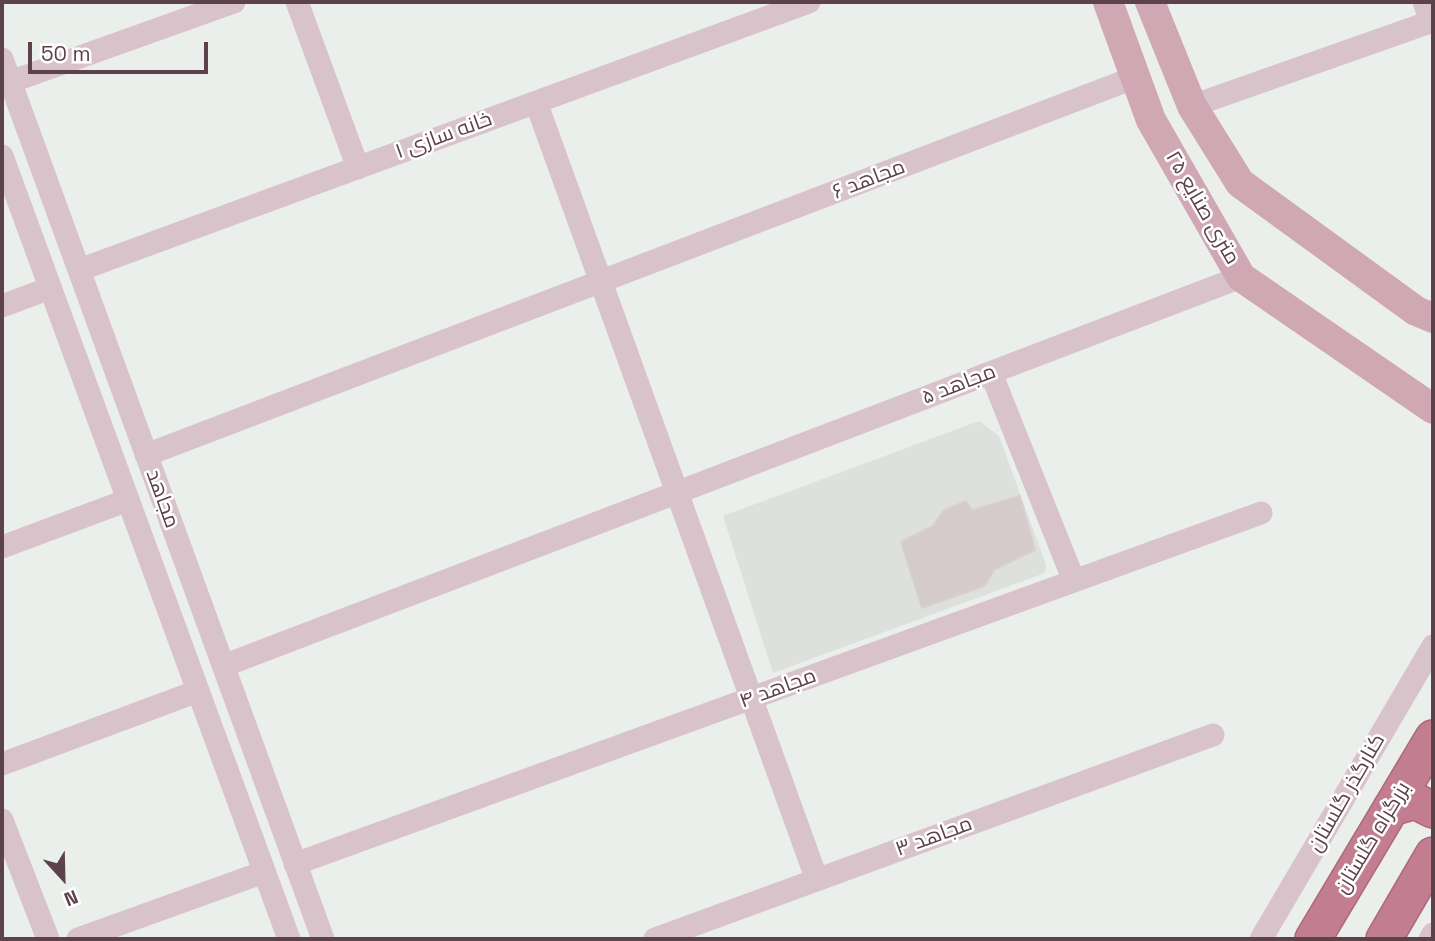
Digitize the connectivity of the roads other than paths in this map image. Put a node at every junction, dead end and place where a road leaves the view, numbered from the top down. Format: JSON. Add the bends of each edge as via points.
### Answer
{"nodes":[{"id":1,"x":234,"y":2,"type":"edge"},
{"id":2,"x":297,"y":2,"type":"edge"},
{"id":3,"x":809,"y":2,"type":"edge"},
{"id":4,"x":1108,"y":2,"type":"edge"},
{"id":5,"x":1150,"y":2,"type":"edge"},
{"id":6,"x":1430,"y":15,"type":"edge"},
{"id":7,"x":2,"y":59,"type":"edge"},
{"id":8,"x":1136,"y":77,"type":"junction"},
{"id":9,"x":10,"y":82,"type":"junction"},
{"id":10,"x":536,"y":102,"type":"junction"},
{"id":11,"x":1192,"y":106,"type":"junction"},
{"id":12,"x":1151,"y":120,"type":"junction"},
{"id":13,"x":2,"y":156,"type":"edge"},
{"id":14,"x":358,"y":167,"type":"junction"},
{"id":15,"x":51,"y":196,"type":"junction"},
{"id":16,"x":20,"y":205,"type":"junction"},
{"id":17,"x":79,"y":270,"type":"junction"},
{"id":18,"x":1241,"y":277,"type":"junction"},
{"id":19,"x":601,"y":283,"type":"junction"},
{"id":20,"x":50,"y":288,"type":"junction"},
{"id":21,"x":2,"y":306,"type":"edge"},
{"id":22,"x":1433,"y":318,"type":"edge"},
{"id":23,"x":991,"y":373,"type":"junction"},
{"id":24,"x":1433,"y":409,"type":"edge"},
{"id":25,"x":146,"y":455,"type":"junction"},
{"id":26,"x":677,"y":493,"type":"junction"},
{"id":27,"x":128,"y":500,"type":"junction"},
{"id":28,"x":1261,"y":513,"type":"dead end"},
{"id":29,"x":2,"y":547,"type":"edge"},
{"id":30,"x":187,"y":569,"type":"junction"},
{"id":31,"x":157,"y":578,"type":"junction"},
{"id":32,"x":1074,"y":581,"type":"junction"},
{"id":33,"x":1433,"y":646,"type":"edge"},
{"id":34,"x":223,"y":666,"type":"junction"},
{"id":35,"x":198,"y":691,"type":"junction"},
{"id":36,"x":752,"y":699,"type":"junction"},
{"id":37,"x":1213,"y":734,"type":"dead end"},
{"id":38,"x":1429,"y":761,"type":"edge"},
{"id":39,"x":2,"y":764,"type":"edge"},
{"id":40,"x":1391,"y":808,"type":"junction"},
{"id":41,"x":1433,"y":810,"type":"edge"},
{"id":42,"x":2,"y":820,"type":"edge"},
{"id":43,"x":1433,"y":855,"type":"edge"},
{"id":44,"x":295,"y":864,"type":"junction"},
{"id":45,"x":264,"y":872,"type":"junction"},
{"id":46,"x":817,"y":880,"type":"junction"},
{"id":47,"x":1433,"y":934,"type":"edge"},
{"id":48,"x":48,"y":939,"type":"edge"},
{"id":49,"x":78,"y":939,"type":"edge"},
{"id":50,"x":289,"y":939,"type":"edge"},
{"id":51,"x":323,"y":939,"type":"edge"},
{"id":52,"x":655,"y":939,"type":"edge"},
{"id":53,"x":1261,"y":939,"type":"edge"},
{"id":54,"x":1313,"y":939,"type":"edge"},
{"id":55,"x":1384,"y":939,"type":"edge"},
{"id":56,"x":1430,"y":939,"type":"edge"}],
"edges":[{"from":1,"to":9,"type":"street"},
{"from":2,"to":14,"type":"street"},
{"from":3,"to":10,"type":"street","name":"خانه سازی ۱"},
{"from":4,"to":8,"type":"main road","name":"۲۵ متری صنایع"},
{"from":5,"to":11,"type":"main road","name":"۲۵ متری صنایع"},
{"from":6,"to":11,"type":"street"},
{"from":7,"to":9,"type":"street","name":"مجاهد"},
{"from":8,"to":12,"type":"main road","name":"۲۵ متری صنایع"},
{"from":8,"to":19,"type":"street","name":"۶ مجاهد"},
{"from":9,"to":15,"type":"street","name":"مجاهد"},
{"from":10,"to":14,"type":"street","name":"خانه سازی ۱"},
{"from":10,"to":19,"type":"street"},
{"from":11,"to":12,"type":"main road"},
{"from":11,"to":22,"type":"main road","name":"۲۵ متری صنایع","via":[[1240,183],[1416,311]]},
{"from":12,"to":18,"type":"main road","name":"۲۵ متری صنایع"},
{"from":13,"to":16,"type":"street","name":"مجاهد"},
{"from":14,"to":17,"type":"street","name":"خانه سازی ۱"},
{"from":15,"to":16,"type":"street"},
{"from":15,"to":17,"type":"street","name":"مجاهد"},
{"from":16,"to":20,"type":"street","name":"مجاهد"},
{"from":17,"to":25,"type":"street","name":"مجاهد"},
{"from":18,"to":23,"type":"street","name":"۵ مجاهد"},
{"from":18,"to":24,"type":"main road","name":"۲۵ متری صنایع"},
{"from":19,"to":25,"type":"street","name":"۶ مجاهد"},
{"from":19,"to":26,"type":"street"},
{"from":20,"to":21,"type":"street"},
{"from":20,"to":27,"type":"street","name":"مجاهد"},
{"from":23,"to":26,"type":"street","name":"۵ مجاهد"},
{"from":23,"to":32,"type":"street"},
{"from":25,"to":30,"type":"street","name":"مجاهد"},
{"from":26,"to":34,"type":"street","name":"۵ مجاهد"},
{"from":26,"to":36,"type":"street"},
{"from":27,"to":29,"type":"street"},
{"from":27,"to":31,"type":"street","name":"مجاهد"},
{"from":28,"to":32,"type":"street","name":"مجاهد ۴"},
{"from":30,"to":31,"type":"street"},
{"from":30,"to":34,"type":"street","name":"مجاهد"},
{"from":31,"to":35,"type":"street","name":"مجاهد"},
{"from":32,"to":36,"type":"street","name":"مجاهد ۴"},
{"from":33,"to":53,"type":"street","name":"کنارگذر گلستان"},
{"from":34,"to":44,"type":"street","name":"مجاهد"},
{"from":35,"to":39,"type":"street"},
{"from":35,"to":45,"type":"street","name":"مجاهد"},
{"from":36,"to":44,"type":"street","name":"مجاهد ۴"},
{"from":36,"to":46,"type":"street"},
{"from":37,"to":46,"type":"street","name":"مجاهد ۳"},
{"from":38,"to":40,"type":"highway","name":"بزرگراه گلستان"},
{"from":40,"to":41,"type":"highway","via":[[1415,801]]},
{"from":40,"to":54,"type":"highway","name":"بزرگراه گلستان"},
{"from":42,"to":48,"type":"street"},
{"from":43,"to":55,"type":"highway"},
{"from":44,"to":51,"type":"street","name":"مجاهد"},
{"from":45,"to":49,"type":"street"},
{"from":45,"to":50,"type":"street","name":"مجاهد"},
{"from":46,"to":52,"type":"street","name":"مجاهد ۳"},
{"from":47,"to":56,"type":"street"}]}
